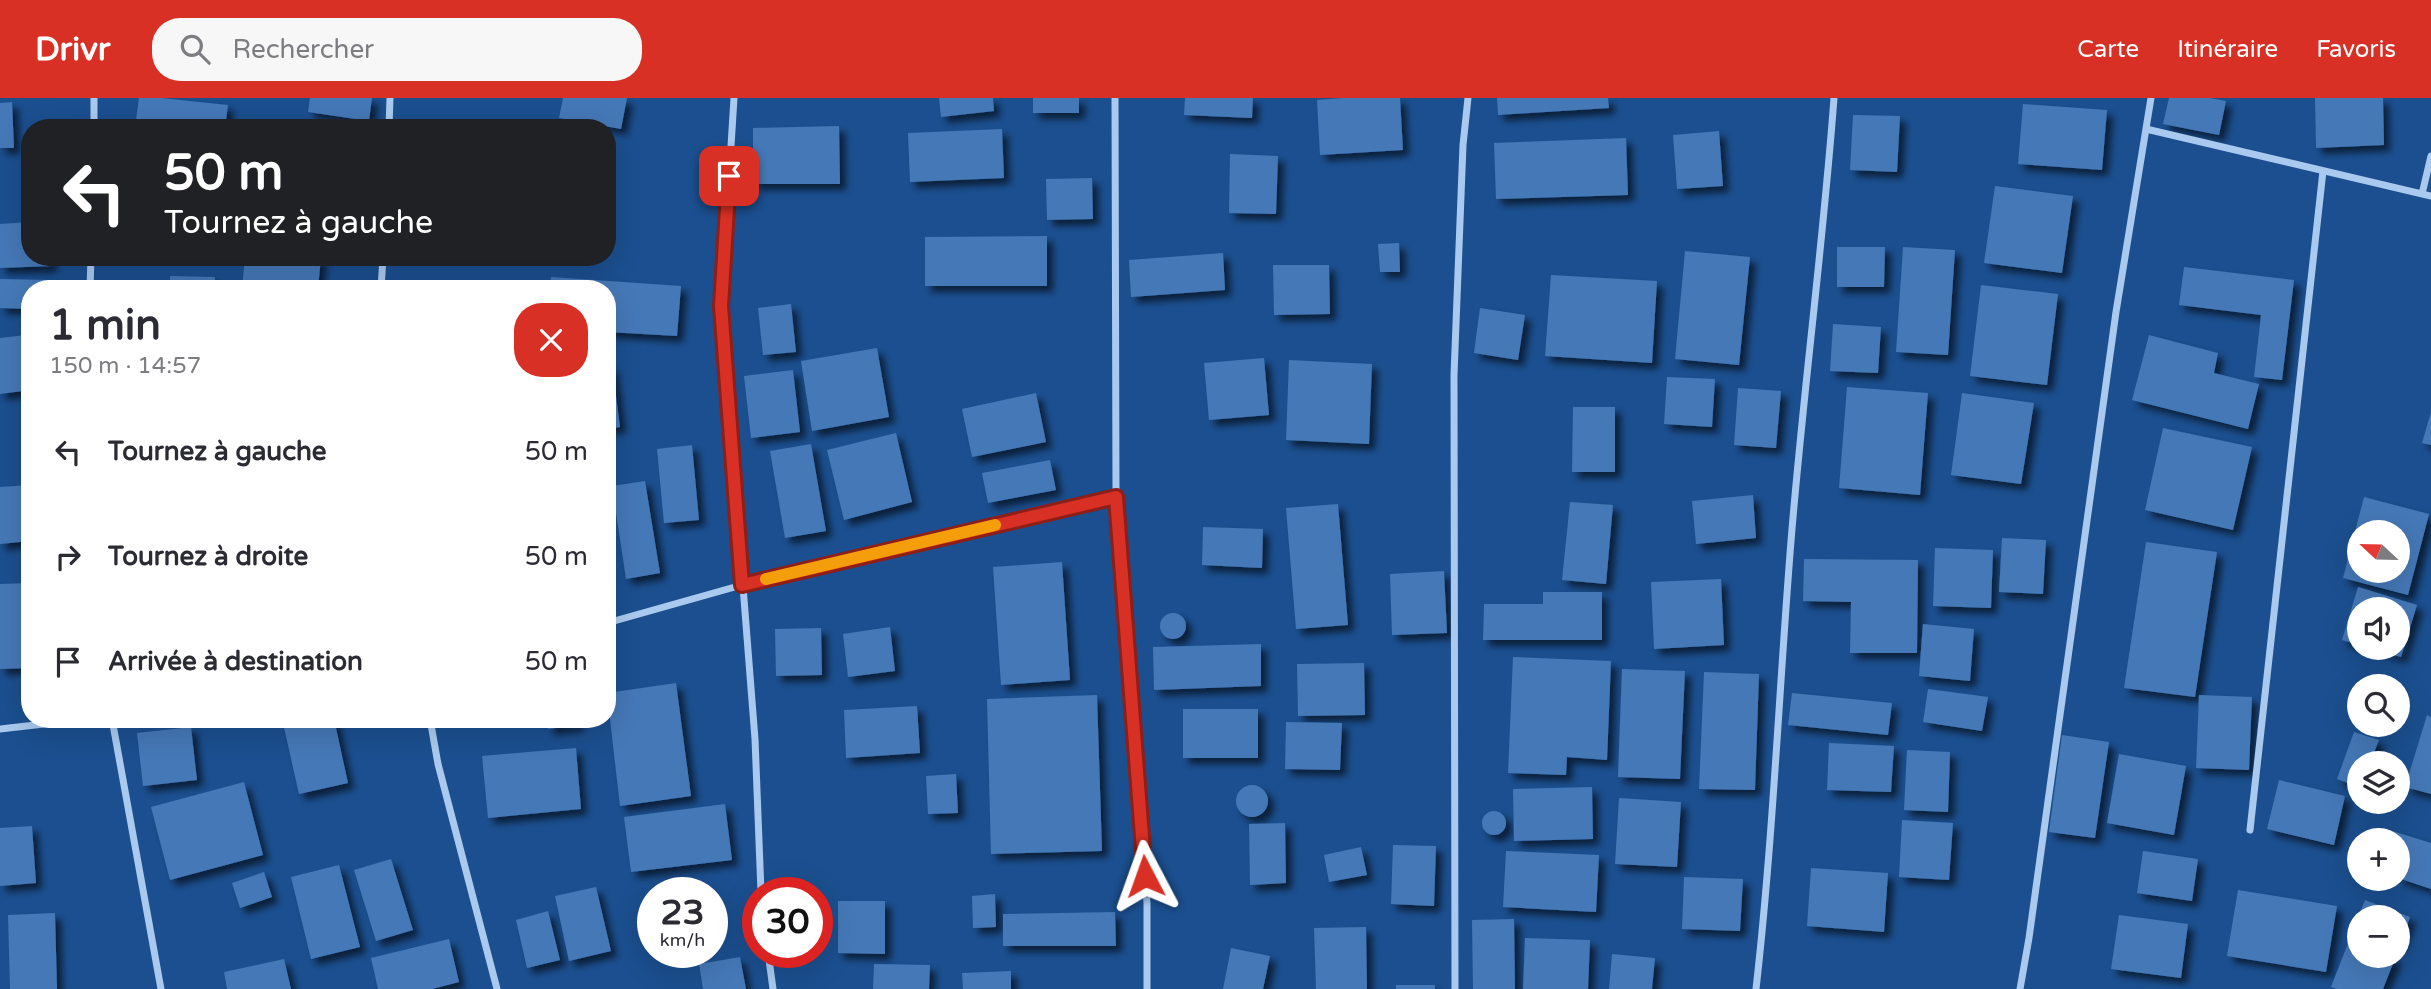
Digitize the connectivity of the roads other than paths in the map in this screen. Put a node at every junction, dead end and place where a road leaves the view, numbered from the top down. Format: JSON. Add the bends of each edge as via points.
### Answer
{"nodes":[{"id":1,"x":94,"y":98,"type":"edge"},
{"id":2,"x":390,"y":98,"type":"edge"},
{"id":3,"x":734,"y":98,"type":"edge"},
{"id":4,"x":1115,"y":98,"type":"edge"},
{"id":5,"x":1468,"y":98,"type":"edge"},
{"id":6,"x":1834,"y":98,"type":"edge"},
{"id":7,"x":2151,"y":98,"type":"edge"},
{"id":8,"x":94,"y":119,"type":"edge"},
{"id":9,"x":389,"y":119,"type":"edge"},
{"id":10,"x":2146,"y":130,"type":"junction"},
{"id":11,"x":2431,"y":156,"type":"edge"},
{"id":12,"x":2323,"y":171,"type":"junction"},
{"id":13,"x":2427,"y":195,"type":"edge"},
{"id":14,"x":1116,"y":497,"type":"junction"},
{"id":15,"x":742,"y":585,"type":"junction"},
{"id":16,"x":616,"y":620,"type":"edge"},
{"id":17,"x":21,"y":727,"type":"edge"},
{"id":18,"x":114,"y":728,"type":"edge"},
{"id":19,"x":432,"y":728,"type":"edge"},
{"id":20,"x":0,"y":729,"type":"edge"},
{"id":21,"x":2250,"y":830,"type":"dead end"},
{"id":22,"x":760,"y":877,"type":"edge"},
{"id":23,"x":770,"y":968,"type":"edge"},
{"id":24,"x":161,"y":989,"type":"edge"},
{"id":25,"x":497,"y":989,"type":"edge"},
{"id":26,"x":773,"y":989,"type":"edge"},
{"id":27,"x":1147,"y":989,"type":"edge"},
{"id":28,"x":1455,"y":989,"type":"edge"},
{"id":29,"x":1755,"y":989,"type":"edge"},
{"id":30,"x":2020,"y":989,"type":"edge"}],
"edges":[{"from":1,"to":8,"type":"street"},
{"from":2,"to":9,"type":"street"},
{"from":3,"to":15,"type":"street","via":[[721,306]]},
{"from":4,"to":14,"type":"street"},
{"from":5,"to":28,"type":"street","via":[[1454,375]]},
{"from":6,"to":29,"type":"street","via":[[1791,539],[1766,906]]},
{"from":7,"to":10,"type":"street"},
{"from":10,"to":12,"type":"street"},
{"from":10,"to":30,"type":"street"},
{"from":11,"to":13,"type":"street"},
{"from":12,"to":13,"type":"street"},
{"from":12,"to":21,"type":"street"},
{"from":14,"to":15,"type":"street"},
{"from":14,"to":27,"type":"street","via":[[1147,903]]},
{"from":15,"to":16,"type":"street"},
{"from":15,"to":22,"type":"street"},
{"from":17,"to":20,"type":"street"},
{"from":18,"to":24,"type":"street"},
{"from":19,"to":25,"type":"street"},
{"from":23,"to":26,"type":"street"}]}
